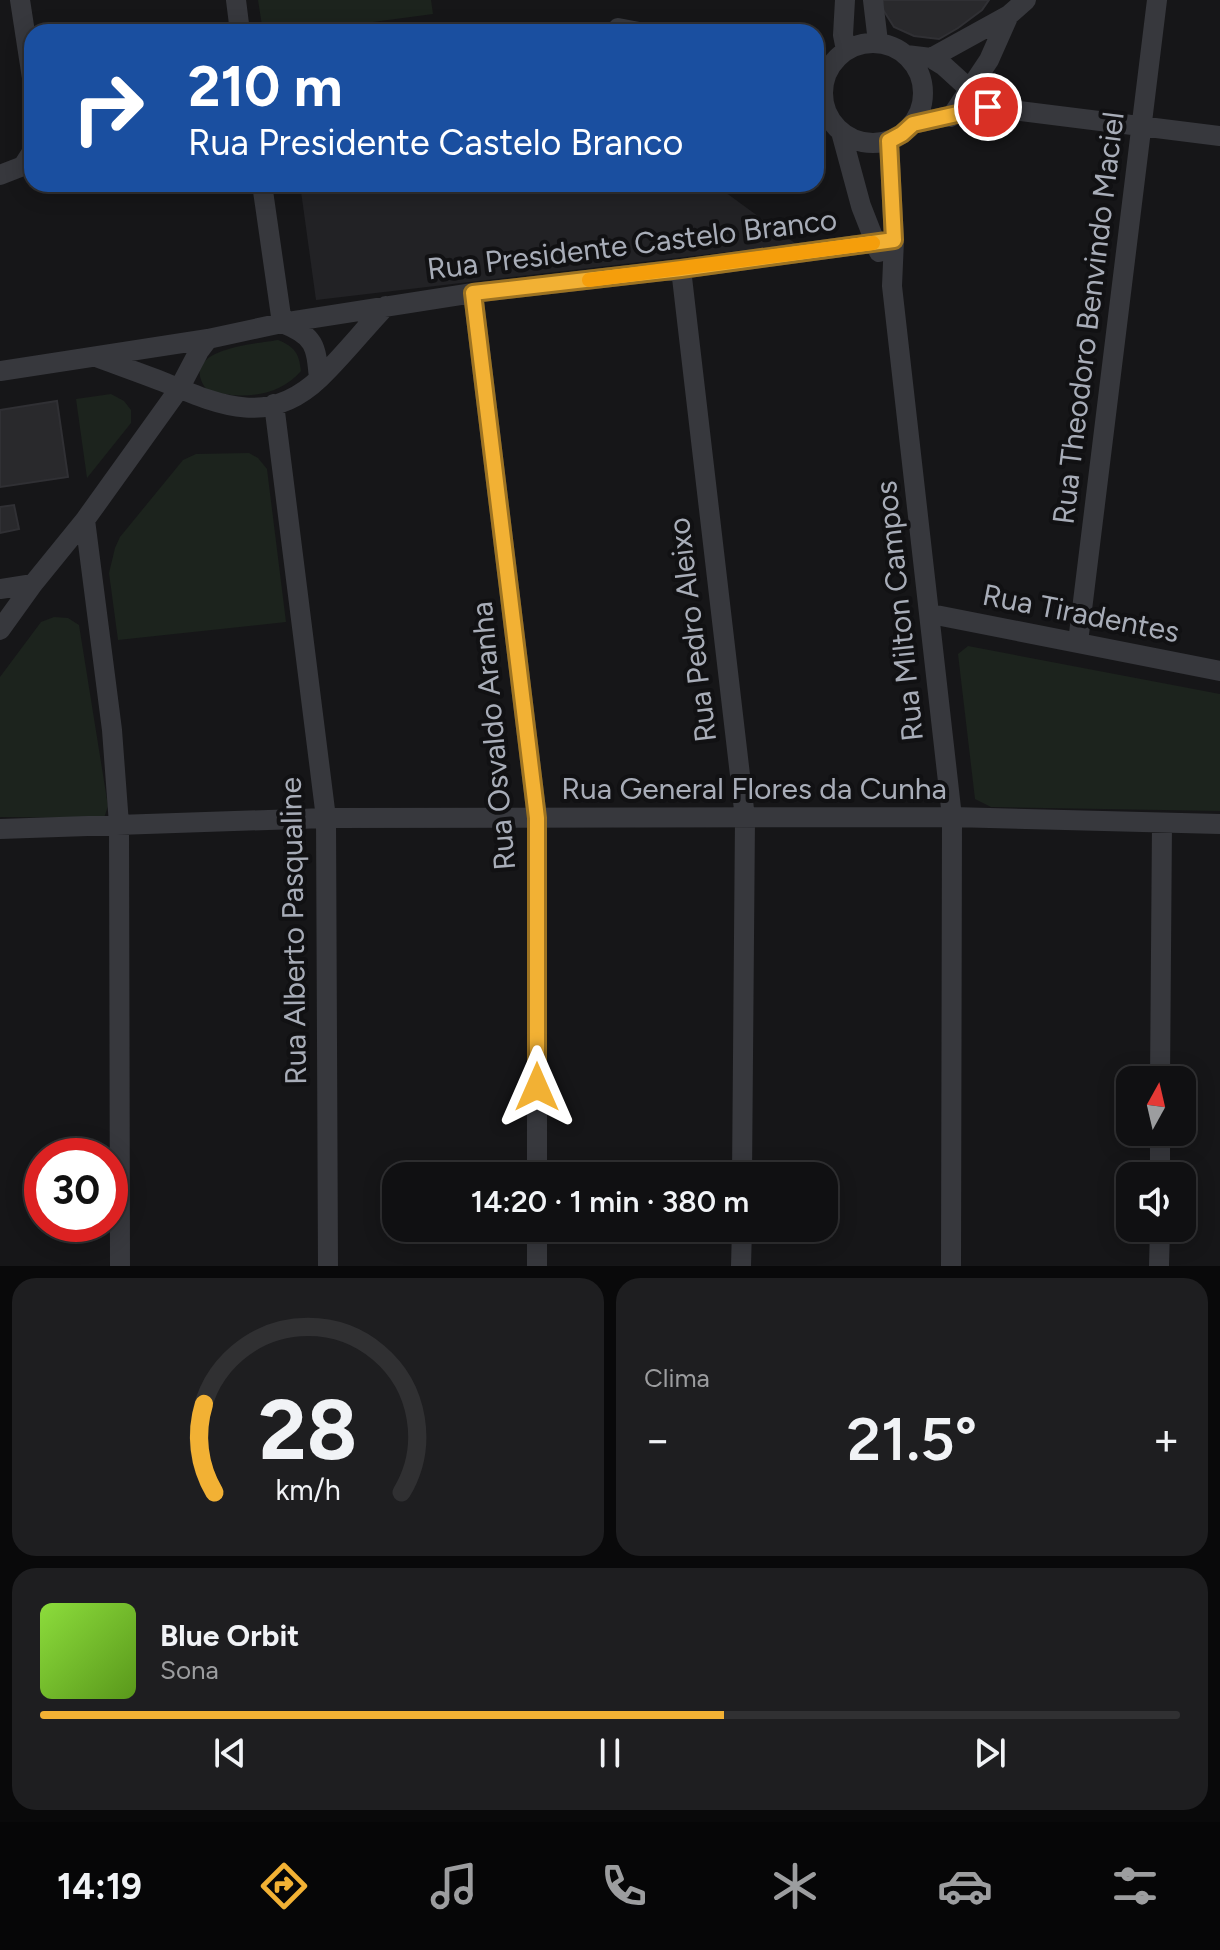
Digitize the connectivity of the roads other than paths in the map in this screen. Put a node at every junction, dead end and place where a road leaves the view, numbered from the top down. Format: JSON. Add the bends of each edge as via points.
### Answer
{"nodes":[{"id":1,"x":20,"y":0,"type":"edge"},
{"id":2,"x":236,"y":0,"type":"edge"},
{"id":3,"x":845,"y":0,"type":"edge"},
{"id":4,"x":873,"y":0,"type":"edge"},
{"id":5,"x":1026,"y":0,"type":"edge"},
{"id":6,"x":1157,"y":0,"type":"edge"},
{"id":7,"x":1009,"y":15,"type":"junction"},
{"id":8,"x":239,"y":24,"type":"edge"},
{"id":9,"x":24,"y":26,"type":"edge"},
{"id":10,"x":878,"y":42,"type":"junction"},
{"id":11,"x":906,"y":55,"type":"junction"},
{"id":12,"x":832,"y":57,"type":"edge"},
{"id":13,"x":931,"y":58,"type":"junction"},
{"id":14,"x":824,"y":82,"type":"edge"},
{"id":15,"x":969,"y":89,"type":"junction"},
{"id":16,"x":988,"y":107,"type":"junction"},
{"id":17,"x":951,"y":117,"type":"junction"},
{"id":18,"x":829,"y":122,"type":"edge"},
{"id":19,"x":913,"y":124,"type":"junction"},
{"id":20,"x":1142,"y":127,"type":"junction"},
{"id":21,"x":1220,"y":136,"type":"edge"},
{"id":22,"x":889,"y":141,"type":"junction"},
{"id":23,"x":24,"y":164,"type":"edge"},
{"id":24,"x":1,"y":175,"type":"edge"},
{"id":25,"x":263,"y":192,"type":"edge"},
{"id":26,"x":885,"y":242,"type":"junction"},
{"id":27,"x":681,"y":269,"type":"junction"},
{"id":28,"x":473,"y":293,"type":"junction"},
{"id":29,"x":386,"y":306,"type":"junction"},
{"id":30,"x":282,"y":323,"type":"junction"},
{"id":31,"x":208,"y":339,"type":"junction"},
{"id":32,"x":93,"y":356,"type":"junction"},
{"id":33,"x":0,"y":371,"type":"edge"},
{"id":34,"x":319,"y":379,"type":"junction"},
{"id":35,"x":179,"y":389,"type":"junction"},
{"id":36,"x":274,"y":404,"type":"junction"},
{"id":37,"x":85,"y":520,"type":"junction"},
{"id":38,"x":33,"y":584,"type":"junction"},
{"id":39,"x":0,"y":589,"type":"edge"},
{"id":40,"x":931,"y":614,"type":"junction"},
{"id":41,"x":0,"y":630,"type":"edge"},
{"id":42,"x":1078,"y":642,"type":"junction"},
{"id":43,"x":1220,"y":671,"type":"edge"},
{"id":44,"x":952,"y":817,"type":"junction"},
{"id":45,"x":326,"y":818,"type":"junction"},
{"id":46,"x":537,"y":818,"type":"junction"},
{"id":47,"x":745,"y":818,"type":"junction"},
{"id":48,"x":1162,"y":823,"type":"junction"},
{"id":49,"x":119,"y":824,"type":"junction"},
{"id":50,"x":1220,"y":824,"type":"edge"},
{"id":51,"x":0,"y":829,"type":"edge"},
{"id":52,"x":1160,"y":1066,"type":"edge"},
{"id":53,"x":537,"y":1162,"type":"edge"},
{"id":54,"x":742,"y":1162,"type":"edge"},
{"id":55,"x":537,"y":1242,"type":"edge"},
{"id":56,"x":742,"y":1242,"type":"edge"},
{"id":57,"x":1160,"y":1242,"type":"edge"},
{"id":58,"x":120,"y":1266,"type":"edge"},
{"id":59,"x":328,"y":1266,"type":"edge"},
{"id":60,"x":537,"y":1266,"type":"edge"},
{"id":61,"x":741,"y":1266,"type":"edge"},
{"id":62,"x":951,"y":1266,"type":"edge"},
{"id":63,"x":1159,"y":1266,"type":"edge"}],
"edges":[{"from":1,"to":9,"type":"street"},
{"from":2,"to":8,"type":"street"},
{"from":3,"to":12,"type":"street","via":[[843,35]]},
{"from":4,"to":10,"type":"street"},
{"from":5,"to":7,"type":"street"},
{"from":6,"to":20,"type":"street","name":"Rua Theodoro Benvindo Maciel"},
{"from":7,"to":13,"type":"street"},
{"from":7,"to":15,"type":"street"},
{"from":10,"to":11,"type":"street"},
{"from":10,"to":12,"type":"street"},
{"from":11,"to":13,"type":"street"},
{"from":11,"to":19,"type":"street","via":[[916,66],[924,95]]},
{"from":12,"to":14,"type":"street"},
{"from":13,"to":15,"type":"street"},
{"from":15,"to":16,"type":"street"},
{"from":15,"to":17,"type":"street"},
{"from":16,"to":17,"type":"street"},
{"from":16,"to":20,"type":"street"},
{"from":17,"to":19,"type":"street"},
{"from":18,"to":22,"type":"street","via":[[855,140]]},
{"from":18,"to":26,"type":"street","name":"Rua Milton Campos"},
{"from":19,"to":22,"type":"street"},
{"from":20,"to":21,"type":"street"},
{"from":20,"to":42,"type":"street","name":"Rua Theodoro Benvindo Maciel"},
{"from":22,"to":26,"type":"street","name":"Rua Milton Campos"},
{"from":23,"to":24,"type":"street"},
{"from":25,"to":30,"type":"street"},
{"from":26,"to":27,"type":"street","name":"Rua Presidente Castelo Branco"},
{"from":26,"to":40,"type":"street","name":"Rua Milton Campos"},
{"from":27,"to":28,"type":"street","name":"Rua Presidente Castelo Branco"},
{"from":27,"to":47,"type":"street","name":"Rua Pedro Aleixo"},
{"from":28,"to":29,"type":"street","name":"Rua Presidente Castelo Branco"},
{"from":28,"to":46,"type":"street","name":"Rua Osvaldo Aranha"},
{"from":29,"to":30,"type":"street","name":"Rua Presidente Castelo Branco"},
{"from":29,"to":34,"type":"street"},
{"from":30,"to":31,"type":"street","name":"Rua Presidente Castelo Branco"},
{"from":30,"to":34,"type":"street","via":[[304,332],[315,346]]},
{"from":31,"to":32,"type":"street","name":"Rua Presidente Castelo Branco"},
{"from":31,"to":35,"type":"street"},
{"from":32,"to":33,"type":"street","name":"Rua Presidente Castelo Branco"},
{"from":32,"to":35,"type":"street"},
{"from":34,"to":36,"type":"street"},
{"from":35,"to":36,"type":"street","via":[[229,407]]},
{"from":35,"to":37,"type":"street"},
{"from":36,"to":45,"type":"street","name":"Rua Alberto Pasqualine"},
{"from":37,"to":38,"type":"street"},
{"from":37,"to":49,"type":"street"},
{"from":38,"to":39,"type":"street"},
{"from":38,"to":41,"type":"street"},
{"from":40,"to":42,"type":"street","name":"Rua Tiradentes"},
{"from":40,"to":44,"type":"street","name":"Rua Milton Campos"},
{"from":42,"to":43,"type":"street","name":"Rua Tiradentes"},
{"from":44,"to":47,"type":"street","name":"Rua General Flores da Cunha"},
{"from":44,"to":48,"type":"street","name":"Rua General Flores da Cunha"},
{"from":44,"to":62,"type":"street","name":"Rua Milton Campos"},
{"from":45,"to":46,"type":"street","name":"Rua General Flores da Cunha"},
{"from":45,"to":49,"type":"street","name":"Rua General Flores da Cunha"},
{"from":45,"to":59,"type":"street","name":"Rua Alberto Pasqualine"},
{"from":46,"to":47,"type":"street","name":"Rua General Flores da Cunha"},
{"from":46,"to":53,"type":"street","name":"Rua Osvaldo Aranha"},
{"from":47,"to":54,"type":"street","name":"Rua Pedro Aleixo"},
{"from":48,"to":50,"type":"street","name":"Rua General Flores da Cunha"},
{"from":48,"to":52,"type":"street"},
{"from":49,"to":51,"type":"street","name":"Rua General Flores da Cunha"},
{"from":49,"to":58,"type":"street"},
{"from":55,"to":60,"type":"street"},
{"from":56,"to":61,"type":"street"},
{"from":57,"to":63,"type":"street"}]}
